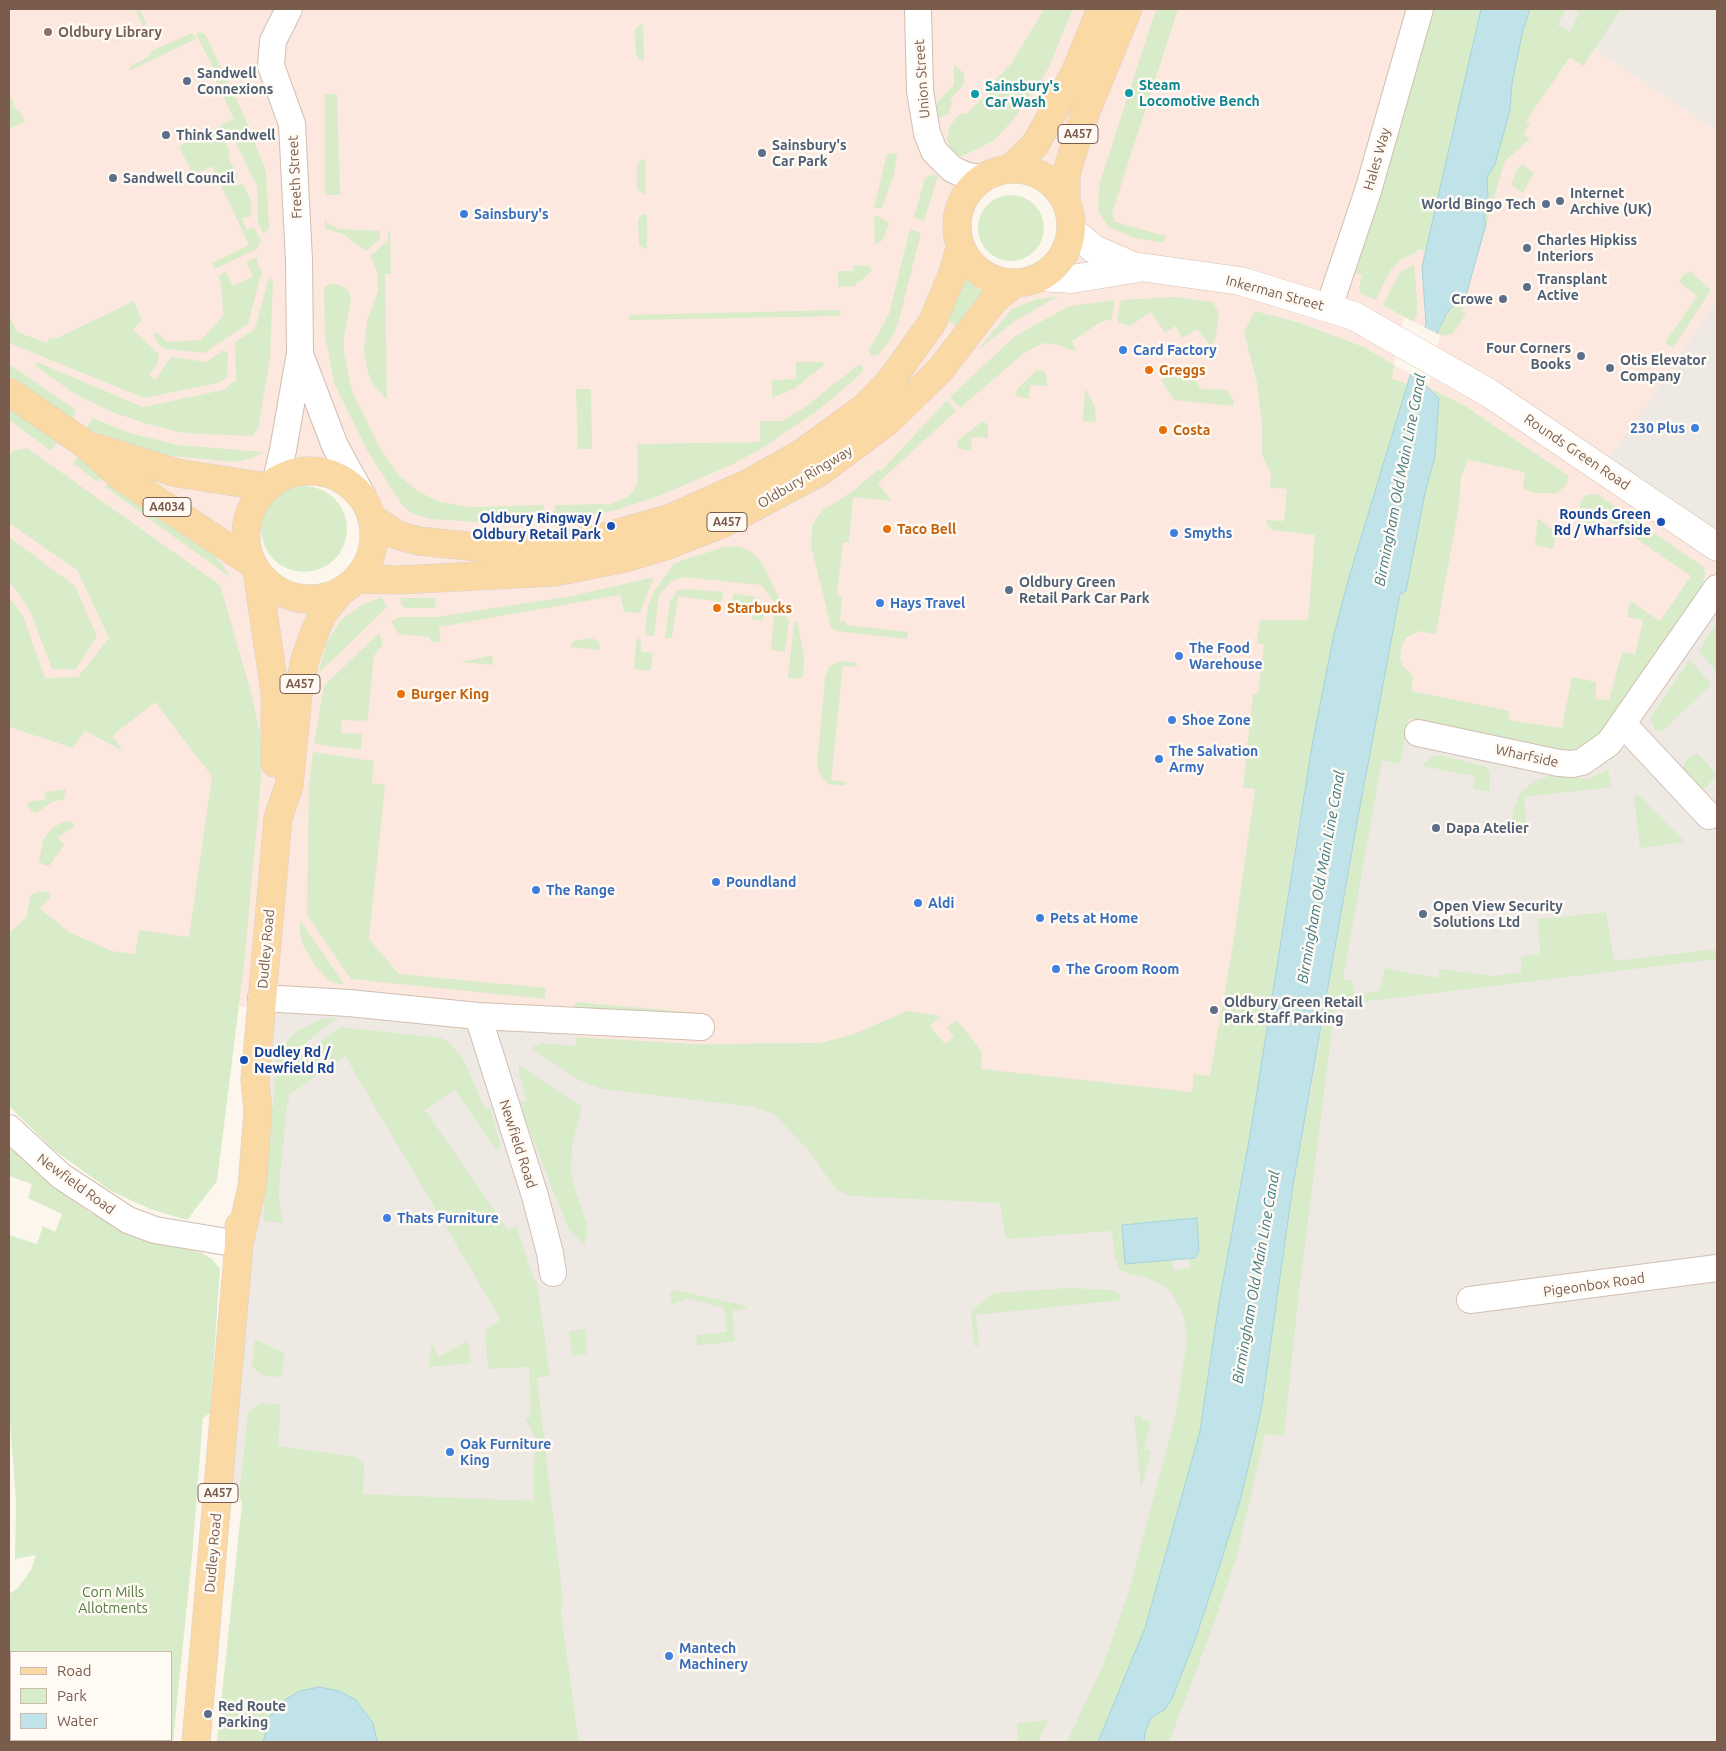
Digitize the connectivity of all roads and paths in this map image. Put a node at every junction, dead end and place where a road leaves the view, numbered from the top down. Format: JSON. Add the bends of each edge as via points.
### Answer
{"nodes":[{"id":1,"x":289,"y":9,"type":"edge"},
{"id":2,"x":918,"y":9,"type":"edge"},
{"id":3,"x":1101,"y":9,"type":"edge"},
{"id":4,"x":1128,"y":9,"type":"edge"},
{"id":5,"x":1420,"y":9,"type":"edge"},
{"id":6,"x":1011,"y":168,"type":"junction"},
{"id":7,"x":982,"y":178,"type":"junction"},
{"id":8,"x":1066,"y":202,"type":"junction"},
{"id":9,"x":1071,"y":230,"type":"junction"},
{"id":10,"x":960,"y":247,"type":"junction"},
{"id":11,"x":1143,"y":268,"type":"junction"},
{"id":12,"x":1027,"y":281,"type":"junction"},
{"id":13,"x":1329,"y":307,"type":"junction"},
{"id":14,"x":300,"y":353,"type":"junction"},
{"id":15,"x":1434,"y":360,"type":"joint"},
{"id":16,"x":9,"y":392,"type":"edge"},
{"id":17,"x":85,"y":444,"type":"junction"},
{"id":18,"x":272,"y":484,"type":"junction"},
{"id":19,"x":367,"y":508,"type":"junction"},
{"id":20,"x":1717,"y":547,"type":"edge"},
{"id":21,"x":255,"y":567,"type":"junction"},
{"id":22,"x":349,"y":585,"type":"junction"},
{"id":23,"x":1717,"y":588,"type":"edge"},
{"id":24,"x":1623,"y":724,"type":"junction"},
{"id":25,"x":1418,"y":733,"type":"dead end"},
{"id":26,"x":1709,"y":816,"type":"dead end"},
{"id":27,"x":278,"y":818,"type":"junction"},
{"id":28,"x":261,"y":998,"type":"junction"},
{"id":29,"x":478,"y":1016,"type":"junction"},
{"id":30,"x":701,"y":1027,"type":"dead end"},
{"id":31,"x":9,"y":1128,"type":"edge"},
{"id":32,"x":240,"y":1244,"type":"junction"},
{"id":33,"x":1717,"y":1268,"type":"edge"},
{"id":34,"x":553,"y":1273,"type":"dead end"},
{"id":35,"x":1470,"y":1300,"type":"dead end"},
{"id":36,"x":196,"y":1742,"type":"edge"}],
"edges":[{"from":1,"to":14,"type":"street","name":"Freeth Street","via":[[273,40],[271,66],[292,124]]},
{"from":2,"to":7,"type":"street","name":"Union Street","via":[[920,91],[927,133],[934,151],[952,169]]},
{"from":3,"to":6,"type":"main road","name":"Oldbury Ringway","via":[[1075,73],[1035,145]]},
{"from":4,"to":8,"type":"main road","name":"Oldbury Ringway","number":"A457","via":[[1080,128],[1066,174]]},
{"from":5,"to":13,"type":"street","name":"Hales Way","via":[[1368,191]]},
{"from":6,"to":7,"type":"main road","name":"Oldbury Ringway","number":"A457"},
{"from":6,"to":8,"type":"main road","name":"Oldbury Ringway","number":"A457","via":[[1042,175]]},
{"from":7,"to":10,"type":"main road","name":"Oldbury Ringway","number":"A457","via":[[962,199],[957,214],[956,234]]},
{"from":8,"to":9,"type":"main road","name":"Oldbury Ringway","number":"A457"},
{"from":9,"to":11,"type":"street","name":"Inkerman Street","via":[[1094,249]]},
{"from":9,"to":12,"type":"main road","name":"Oldbury Ringway","number":"A457","via":[[1068,246],[1052,269]]},
{"from":10,"to":12,"type":"main road","name":"Oldbury Ringway","number":"A457","via":[[978,272],[1001,282]]},
{"from":10,"to":19,"type":"main road","name":"Oldbury Ringway","number":"A457","via":[[932,323],[891,380],[864,408],[816,443],[749,483],[671,518],[601,538],[551,546],[486,548],[419,541],[397,535]]},
{"from":11,"to":12,"type":"street","name":"Inkerman Street","via":[[1072,279]]},
{"from":11,"to":13,"type":"street","name":"Inkerman Street","via":[[1240,281]]},
{"from":12,"to":22,"type":"main road","name":"Oldbury Ringway","number":"A457","via":[[994,300],[940,370],[888,421],[818,473],[724,523],[625,558],[555,572]]},
{"from":13,"to":15,"type":"street","name":"Inkerman Street","via":[[1354,316]]},
{"from":14,"to":18,"type":"street","name":"Freeth Street","via":[[284,450]]},
{"from":14,"to":19,"type":"street","name":"Freeth Street","via":[[335,446]]},
{"from":15,"to":20,"type":"street","name":"Rounds Green Road","via":[[1490,393]]},
{"from":16,"to":17,"type":"main road","name":"Oldbury Ringway","number":"A4034"},
{"from":17,"to":18,"type":"main road","name":"Oldbury Ringway","number":"A4034","via":[[178,473]]},
{"from":17,"to":21,"type":"main road","name":"Oldbury Ringway","number":"A4034","via":[[120,476]]},
{"from":18,"to":19,"type":"main road","name":"Oldbury Ringway","number":"A457","via":[[308,469],[322,471],[343,479]]},
{"from":18,"to":21,"type":"main road","number":"A457","via":[[256,501],[247,522],[247,547]]},
{"from":19,"to":22,"type":"main road","number":"A457","via":[[375,532],[373,547],[368,564]]},
{"from":21,"to":22,"type":"main road","name":"Oldbury Ringway","number":"A457","via":[[273,587],[297,598],[323,598]]},
{"from":21,"to":27,"type":"main road","name":"Dudley Road","number":"A457","via":[[275,692]]},
{"from":22,"to":27,"type":"main road","name":"Dudley Road","number":"A457","via":[[324,613],[305,659],[289,786]]},
{"from":23,"to":24,"type":"street","name":"Wharfside"},
{"from":24,"to":25,"type":"street","name":"Wharfside","via":[[1602,749],[1582,762],[1572,764]]},
{"from":24,"to":26,"type":"street"},
{"from":27,"to":28,"type":"main road","name":"Dudley Road","number":"A457"},
{"from":28,"to":29,"type":"street"},
{"from":28,"to":32,"type":"main road","name":"Dudley Road","number":"A457","via":[[254,1080],[258,1112],[252,1187]]},
{"from":29,"to":30,"type":"street"},
{"from":29,"to":34,"type":"street","name":"Newfield Road","via":[[535,1196]]},
{"from":31,"to":32,"type":"street","name":"Newfield Road","via":[[61,1176],[128,1220],[155,1230]]},
{"from":32,"to":36,"type":"main road","name":"Dudley Road","number":"A457"},
{"from":33,"to":35,"type":"street","name":"Pigeonbox Road"}]}
